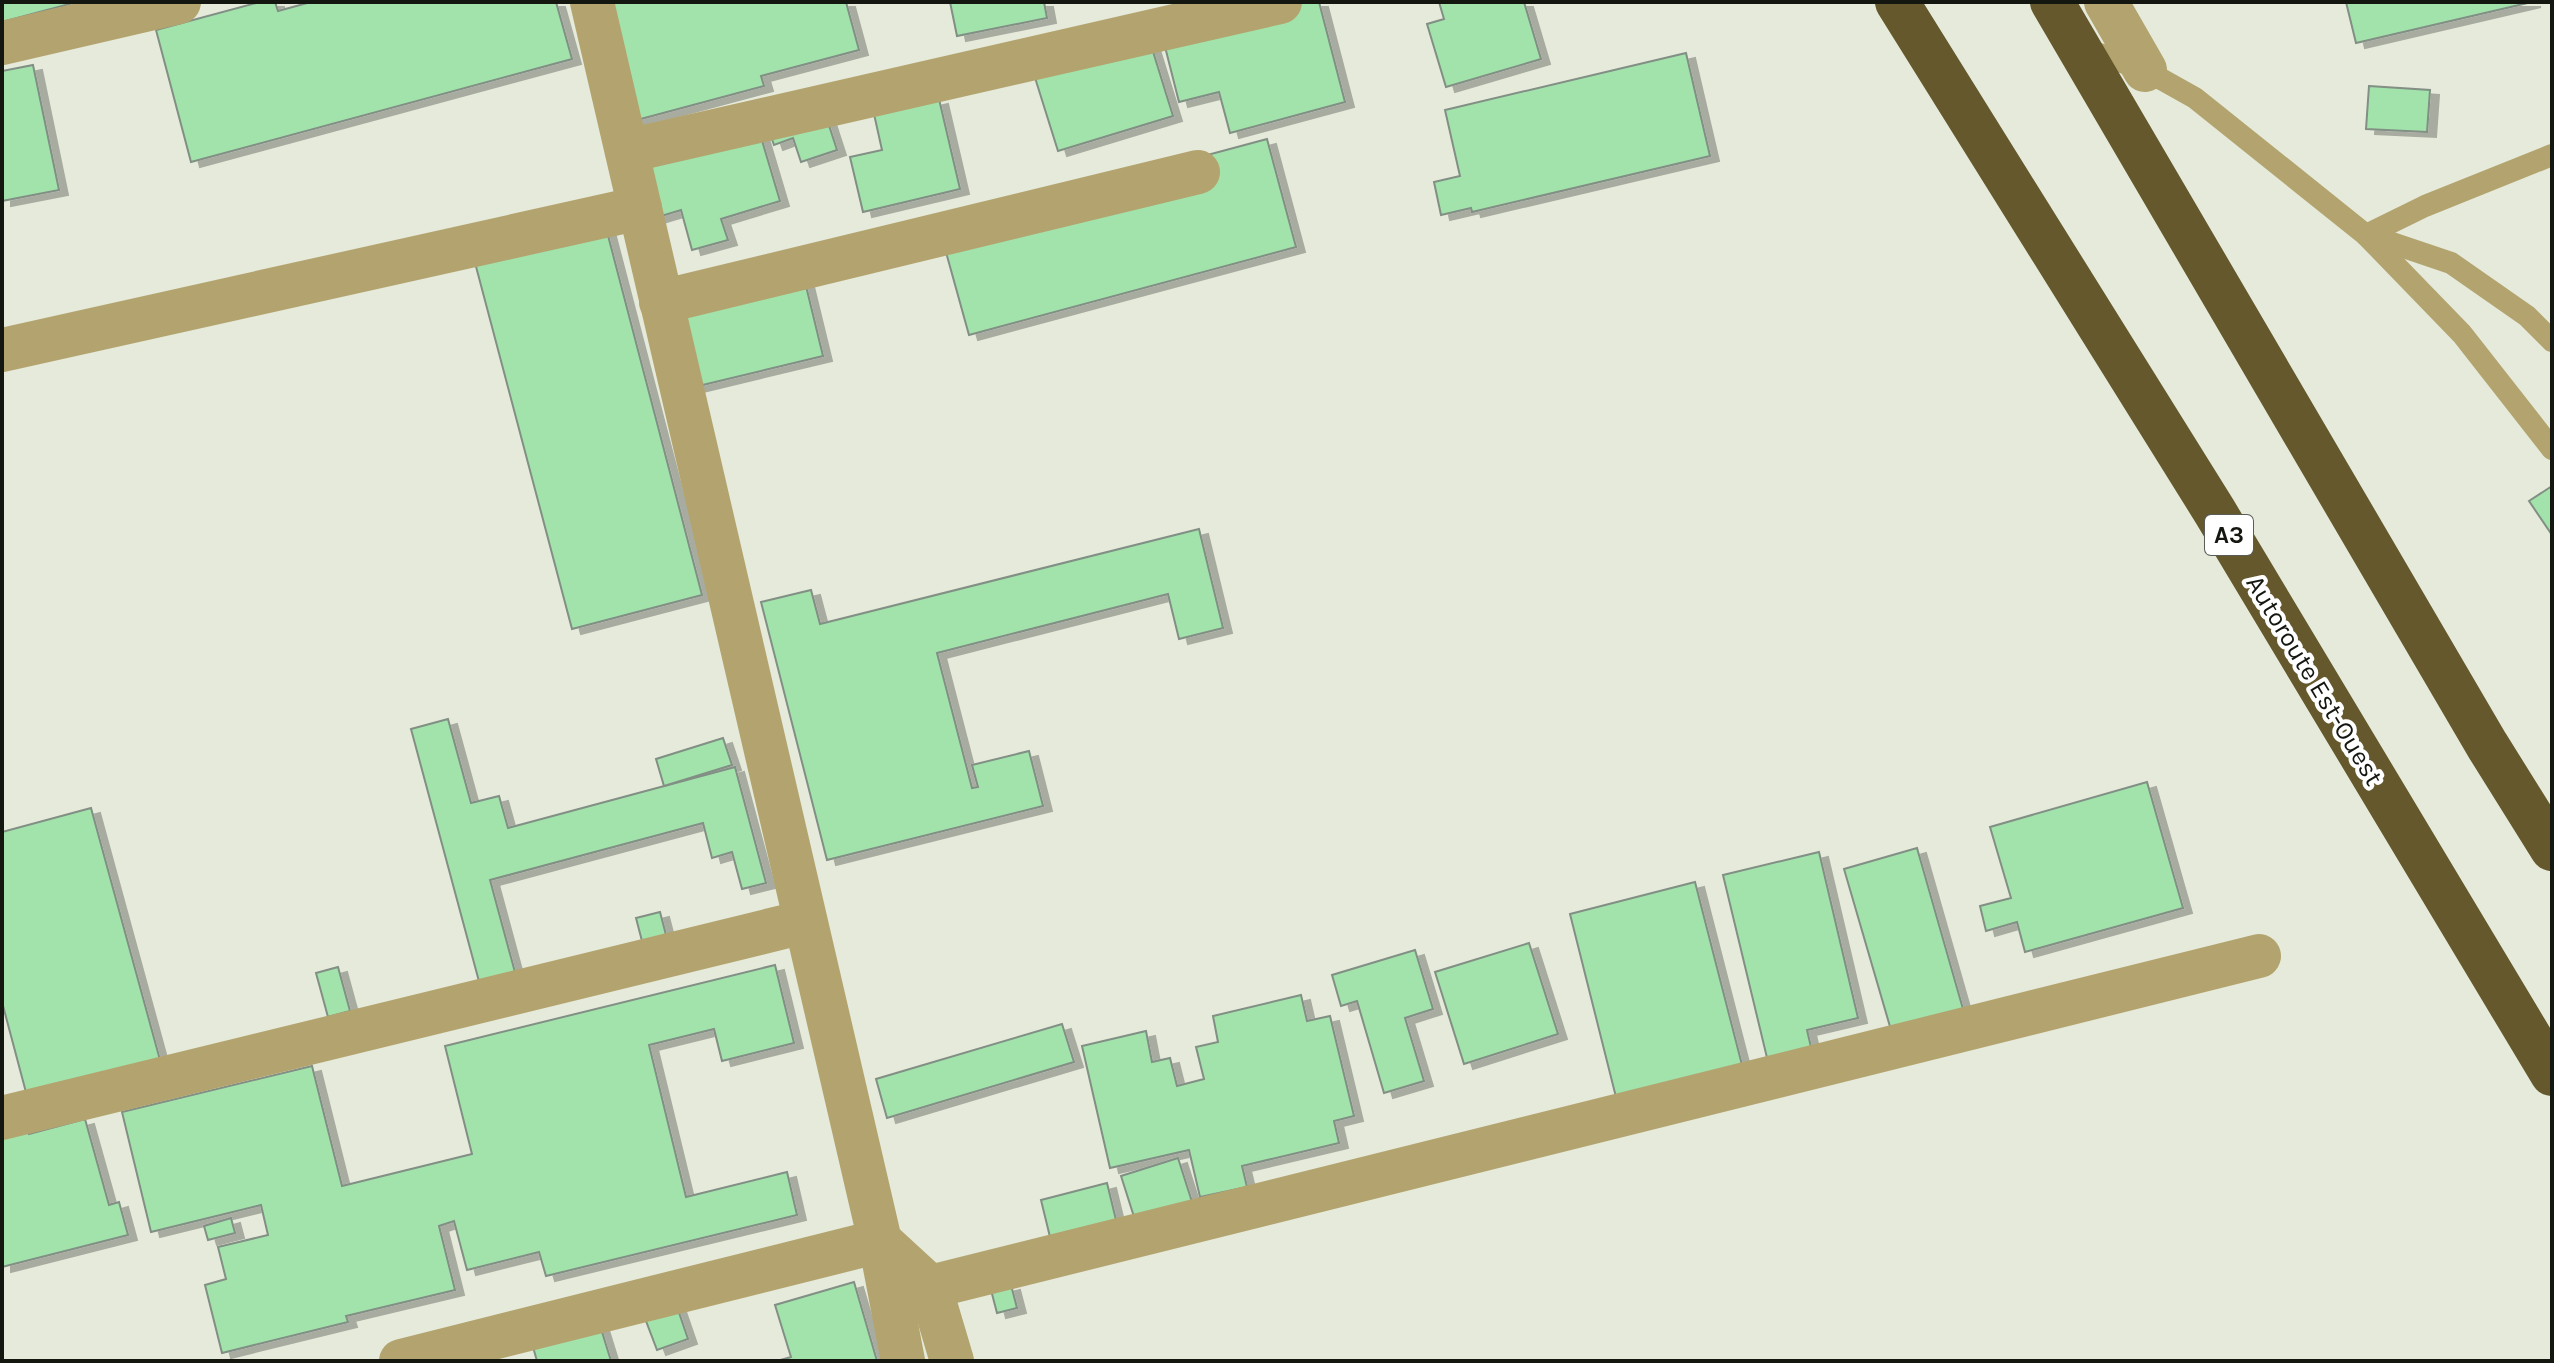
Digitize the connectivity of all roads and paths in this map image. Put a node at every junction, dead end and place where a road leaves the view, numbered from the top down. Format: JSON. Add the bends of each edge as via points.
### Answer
{"nodes":[{"id":1,"x":179,"y":2,"type":"edge"},
{"id":2,"x":592,"y":2,"type":"edge"},
{"id":3,"x":1280,"y":2,"type":"edge"},
{"id":4,"x":1897,"y":2,"type":"edge"},
{"id":5,"x":2052,"y":2,"type":"edge"},
{"id":6,"x":2106,"y":2,"type":"edge"},
{"id":7,"x":2,"y":43,"type":"edge"},
{"id":8,"x":2080,"y":47,"type":"junction"},
{"id":9,"x":2145,"y":70,"type":"junction"},
{"id":10,"x":627,"y":151,"type":"junction"},
{"id":11,"x":2552,"y":155,"type":"edge"},
{"id":12,"x":1198,"y":172,"type":"dead end"},
{"id":13,"x":640,"y":208,"type":"junction"},
{"id":14,"x":2366,"y":235,"type":"junction"},
{"id":15,"x":661,"y":302,"type":"junction"},
{"id":16,"x":2552,"y":341,"type":"edge"},
{"id":17,"x":2,"y":350,"type":"edge"},
{"id":18,"x":2552,"y":449,"type":"edge"},
{"id":19,"x":2552,"y":849,"type":"edge"},
{"id":20,"x":804,"y":922,"type":"junction"},
{"id":21,"x":2259,"y":956,"type":"dead end"},
{"id":22,"x":2552,"y":1074,"type":"edge"},
{"id":23,"x":2,"y":1118,"type":"edge"},
{"id":24,"x":880,"y":1241,"type":"junction"},
{"id":25,"x":930,"y":1287,"type":"junction"},
{"id":26,"x":401,"y":1361,"type":"edge"},
{"id":27,"x":903,"y":1361,"type":"edge"},
{"id":28,"x":952,"y":1361,"type":"edge"}],
"edges":[{"from":1,"to":7,"type":"street"},
{"from":2,"to":10,"type":"street"},
{"from":3,"to":10,"type":"street"},
{"from":4,"to":22,"type":"highway","name":"Autoroute Est-Ouest","number":"A3","via":[[2215,512]]},
{"from":5,"to":8,"type":"highway"},
{"from":6,"to":9,"type":"street"},
{"from":8,"to":9,"type":"lane"},
{"from":8,"to":19,"type":"highway"},
{"from":9,"to":14,"type":"lane","via":[[2195,98]]},
{"from":10,"to":13,"type":"street"},
{"from":11,"to":14,"type":"lane"},
{"from":12,"to":15,"type":"street"},
{"from":13,"to":15,"type":"street"},
{"from":13,"to":17,"type":"street"},
{"from":14,"to":16,"type":"lane","via":[[2451,263],[2527,316]]},
{"from":14,"to":18,"type":"lane","via":[[2462,334]]},
{"from":15,"to":20,"type":"street"},
{"from":20,"to":23,"type":"street"},
{"from":20,"to":24,"type":"street"},
{"from":21,"to":25,"type":"street"},
{"from":24,"to":25,"type":"street"},
{"from":24,"to":26,"type":"street"},
{"from":24,"to":27,"type":"street"},
{"from":25,"to":28,"type":"street"}]}
